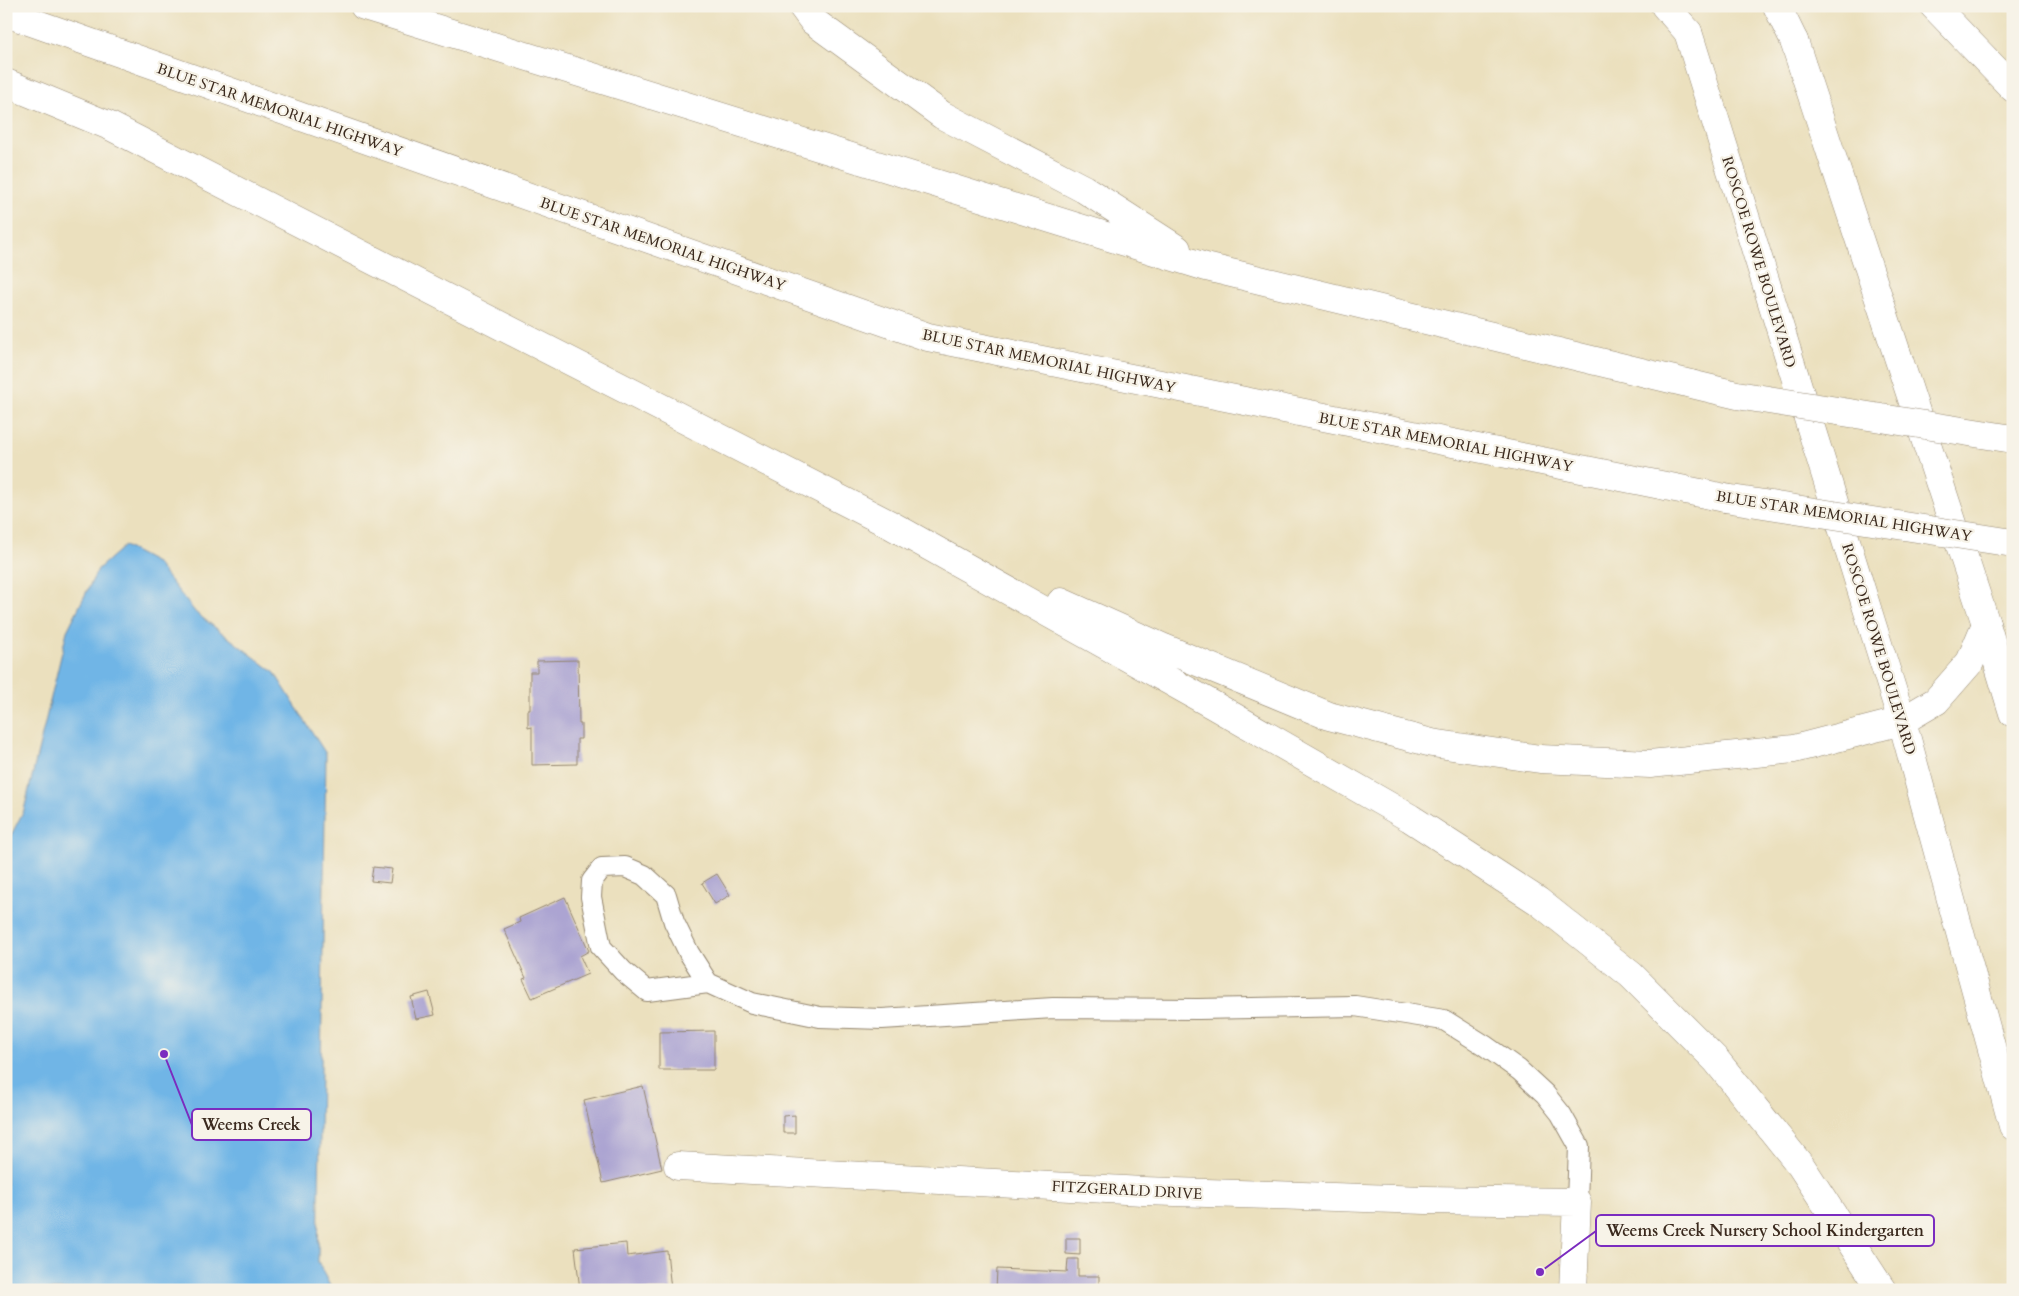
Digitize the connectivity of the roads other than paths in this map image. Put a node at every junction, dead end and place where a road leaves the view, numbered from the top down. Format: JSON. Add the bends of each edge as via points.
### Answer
{"nodes":[{"id":1,"x":364,"y":6,"type":"edge"},
{"id":2,"x":802,"y":6,"type":"edge"},
{"id":3,"x":1665,"y":6,"type":"edge"},
{"id":4,"x":1777,"y":6,"type":"edge"},
{"id":5,"x":1934,"y":6,"type":"edge"},
{"id":6,"x":6,"y":13,"type":"edge"},
{"id":7,"x":6,"y":83,"type":"edge"},
{"id":8,"x":2013,"y":88,"type":"edge"},
{"id":9,"x":1206,"y":267,"type":"junction"},
{"id":10,"x":2013,"y":439,"type":"edge"},
{"id":11,"x":889,"y":524,"type":"junction"},
{"id":12,"x":2013,"y":543,"type":"edge"},
{"id":13,"x":1986,"y":624,"type":"junction"},
{"id":14,"x":2013,"y":713,"type":"edge"},
{"id":15,"x":1902,"y":721,"type":"junction"},
{"id":16,"x":708,"y":983,"type":"junction"},
{"id":17,"x":2013,"y":1126,"type":"edge"},
{"id":18,"x":678,"y":1166,"type":"dead end"},
{"id":19,"x":1577,"y":1202,"type":"junction"},
{"id":20,"x":1573,"y":1290,"type":"edge"},
{"id":21,"x":1882,"y":1290,"type":"edge"}],
"edges":[{"from":1,"to":9,"type":"main road"},
{"from":2,"to":9,"type":"main road","via":[[813,21],[942,114],[1084,189]]},
{"from":3,"to":15,"type":"main road","name":"ROSCOE ROWE BOULEVARD","via":[[1688,32]]},
{"from":4,"to":13,"type":"main road","via":[[1794,41]]},
{"from":5,"to":8,"type":"main road"},
{"from":6,"to":12,"type":"main road","name":"BLUE STAR MEMORIAL HIGHWAY","bridge":true,"via":[[928,337],[1725,498]]},
{"from":7,"to":11,"type":"main road","via":[[110,126]]},
{"from":9,"to":10,"type":"main road","bridge":true,"via":[[1737,395]]},
{"from":11,"to":15,"type":"main road","via":[[1164,648],[1329,716],[1432,742],[1540,759],[1650,764],[1794,749]]},
{"from":11,"to":21,"type":"main road","via":[[1410,818],[1538,901],[1631,975],[1716,1060],[1801,1166]]},
{"from":13,"to":14,"type":"main road"},
{"from":13,"to":15,"type":"main road","via":[[1970,662],[1936,702]]},
{"from":15,"to":17,"type":"main road","name":"ROSCOE ROWE BOULEVARD"},
{"from":16,"to":16,"type":"lane","via":[[647,991],[623,971],[602,947],[591,897],[592,881],[602,868],[625,867],[644,875],[666,895],[674,922]]},
{"from":16,"to":19,"type":"lane","via":[[752,1003],[820,1017],[882,1019],[1054,1008],[1178,1010],[1355,1006],[1444,1020],[1519,1070],[1561,1114],[1579,1146]]},
{"from":18,"to":19,"type":"main road","name":"FITZGERALD DRIVE","via":[[1143,1191]]},
{"from":19,"to":20,"type":"main road"}]}
